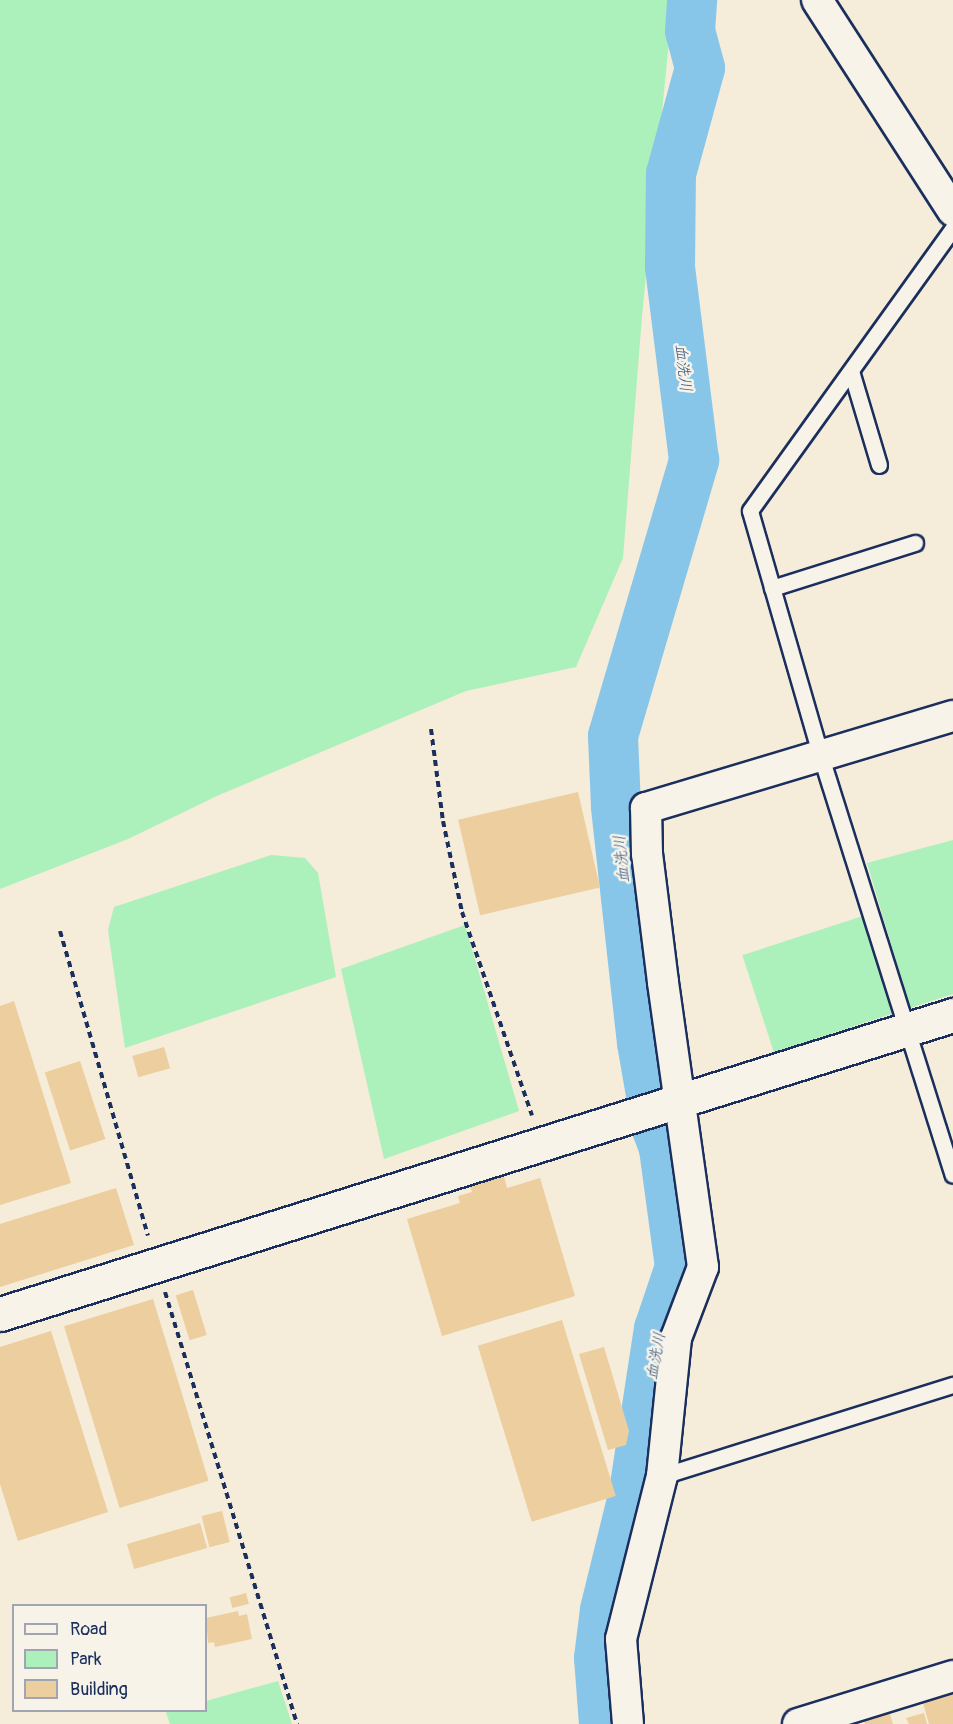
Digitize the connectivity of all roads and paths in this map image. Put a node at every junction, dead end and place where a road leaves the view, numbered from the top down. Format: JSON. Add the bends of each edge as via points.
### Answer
{"nodes":[{"id":1,"x":817,"y":0,"type":"edge"},
{"id":2,"x":953,"y":212,"type":"edge"},
{"id":3,"x":953,"y":228,"type":"edge"},
{"id":4,"x":851,"y":371,"type":"junction"},
{"id":5,"x":879,"y":465,"type":"dead end"},
{"id":6,"x":915,"y":543,"type":"dead end"},
{"id":7,"x":772,"y":588,"type":"junction"},
{"id":8,"x":953,"y":716,"type":"edge"},
{"id":9,"x":431,"y":729,"type":"dead end"},
{"id":10,"x":821,"y":757,"type":"junction"},
{"id":11,"x":60,"y":931,"type":"dead end"},
{"id":12,"x":953,"y":1015,"type":"edge"},
{"id":13,"x":908,"y":1029,"type":"junction"},
{"id":14,"x":663,"y":1106,"type":"junction"},
{"id":15,"x":543,"y":1146,"type":"junction"},
{"id":16,"x":953,"y":1175,"type":"edge"},
{"id":17,"x":157,"y":1266,"type":"junction"},
{"id":18,"x":0,"y":1314,"type":"edge"},
{"id":19,"x":953,"y":1385,"type":"edge"},
{"id":20,"x":662,"y":1476,"type":"junction"},
{"id":21,"x":953,"y":1676,"type":"edge"},
{"id":22,"x":297,"y":1724,"type":"edge"},
{"id":23,"x":628,"y":1724,"type":"edge"},
{"id":24,"x":798,"y":1724,"type":"edge"}],
"edges":[{"from":1,"to":2,"type":"street"},
{"from":3,"to":4,"type":"lane"},
{"from":4,"to":5,"type":"lane"},
{"from":4,"to":7,"type":"lane","via":[[750,511]]},
{"from":6,"to":7,"type":"lane"},
{"from":7,"to":10,"type":"lane"},
{"from":8,"to":10,"type":"street"},
{"from":9,"to":15,"type":"path","via":[[443,821],[462,912]]},
{"from":10,"to":13,"type":"lane"},
{"from":10,"to":14,"type":"street","via":[[646,808]]},
{"from":11,"to":17,"type":"path"},
{"from":12,"to":13,"type":"street"},
{"from":13,"to":14,"type":"street"},
{"from":13,"to":16,"type":"lane"},
{"from":14,"to":15,"type":"street"},
{"from":14,"to":20,"type":"street","via":[[703,1267],[676,1338]]},
{"from":15,"to":17,"type":"street"},
{"from":17,"to":18,"type":"street"},
{"from":17,"to":22,"type":"path"},
{"from":19,"to":20,"type":"lane"},
{"from":20,"to":23,"type":"street","via":[[621,1639]]},
{"from":21,"to":24,"type":"street"}]}
